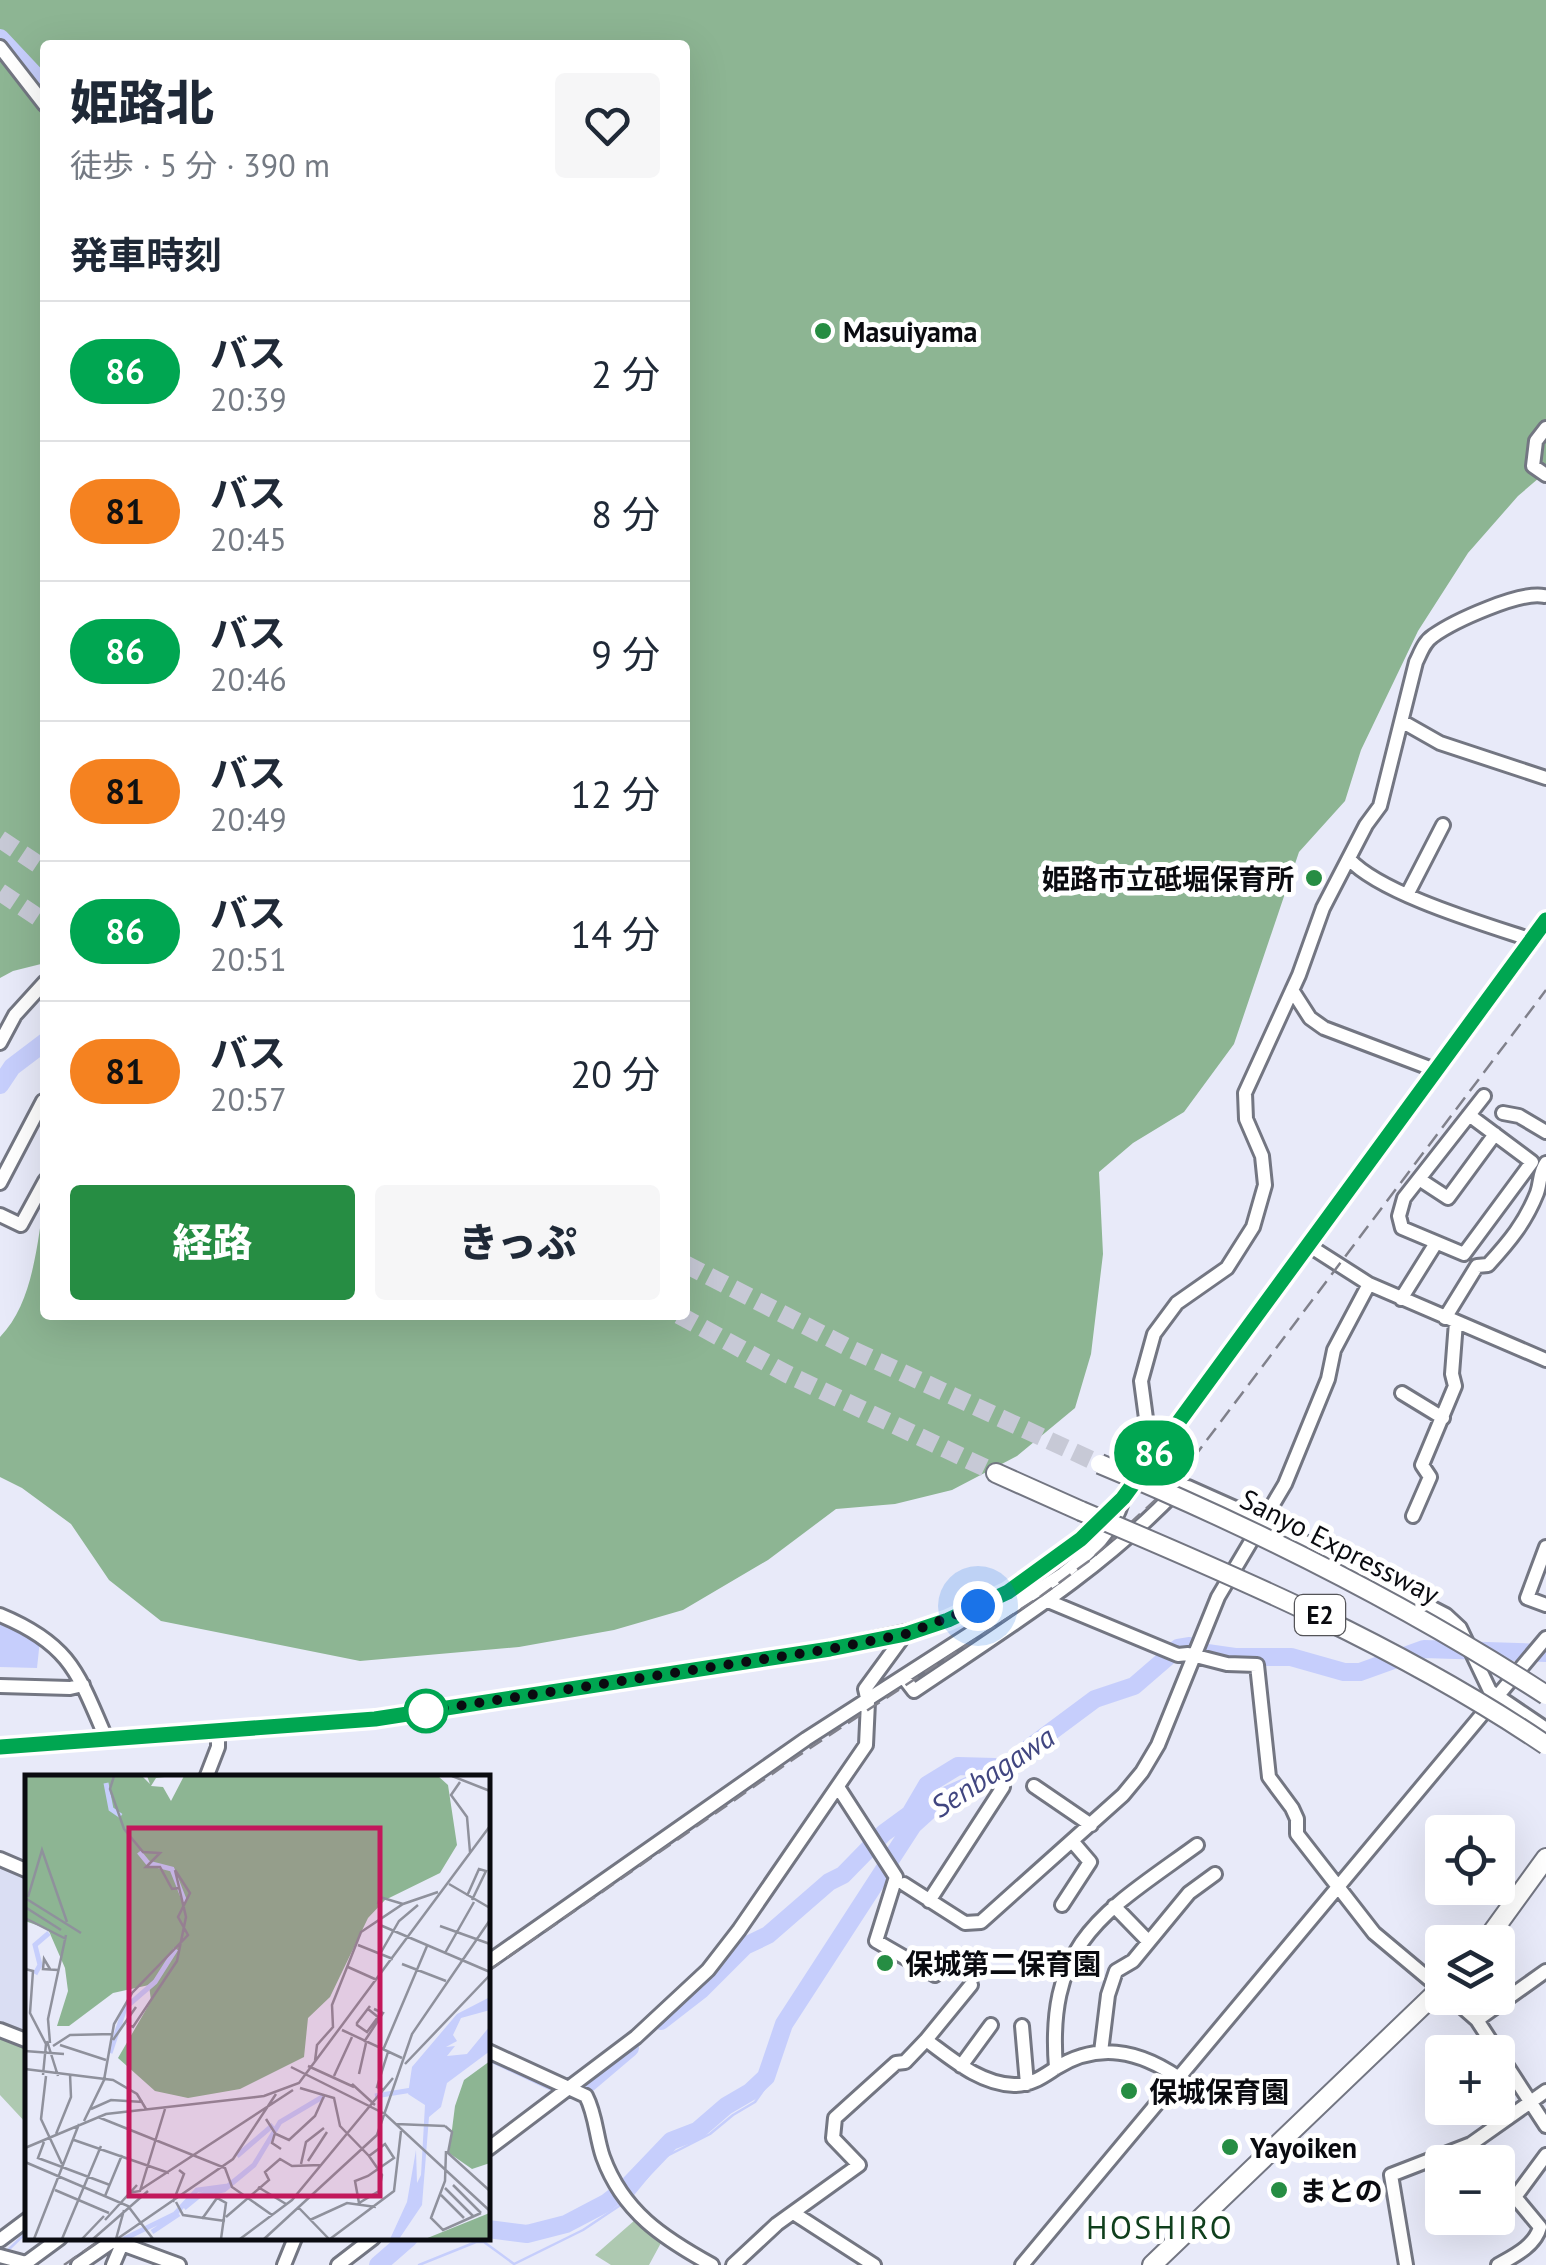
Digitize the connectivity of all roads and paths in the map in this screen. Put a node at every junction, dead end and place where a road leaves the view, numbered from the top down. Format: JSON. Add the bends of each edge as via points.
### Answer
{"nodes":[{"id":1,"x":0,"y":47,"type":"edge"},
{"id":2,"x":40,"y":98,"type":"edge"},
{"id":3,"x":1546,"y":428,"type":"edge"},
{"id":4,"x":1546,"y":475,"type":"edge"},
{"id":5,"x":1545,"y":595,"type":"edge"},
{"id":6,"x":1403,"y":722,"type":"junction"},
{"id":7,"x":1545,"y":775,"type":"edge"},
{"id":8,"x":1443,"y":825,"type":"dead end"},
{"id":9,"x":1349,"y":859,"type":"junction"},
{"id":10,"x":1408,"y":894,"type":"junction"},
{"id":11,"x":1546,"y":920,"type":"edge"},
{"id":12,"x":1532,"y":940,"type":"junction"},
{"id":13,"x":40,"y":988,"type":"edge"},
{"id":14,"x":1292,"y":990,"type":"junction"},
{"id":15,"x":0,"y":1043,"type":"edge"},
{"id":16,"x":1435,"y":1070,"type":"junction"},
{"id":17,"x":1484,"y":1096,"type":"dead end"},
{"id":18,"x":40,"y":1109,"type":"edge"},
{"id":19,"x":1504,"y":1113,"type":"dead end"},
{"id":20,"x":1469,"y":1114,"type":"junction"},
{"id":21,"x":1546,"y":1132,"type":"edge"},
{"id":22,"x":1495,"y":1134,"type":"junction"},
{"id":23,"x":1546,"y":1163,"type":"edge"},
{"id":24,"x":1419,"y":1179,"type":"junction"},
{"id":25,"x":0,"y":1184,"type":"edge"},
{"id":26,"x":40,"y":1189,"type":"edge"},
{"id":27,"x":0,"y":1215,"type":"edge"},
{"id":28,"x":1436,"y":1243,"type":"junction"},
{"id":29,"x":1308,"y":1244,"type":"junction"},
{"id":30,"x":1368,"y":1284,"type":"junction"},
{"id":31,"x":1401,"y":1299,"type":"junction"},
{"id":32,"x":1450,"y":1320,"type":"junction"},
{"id":33,"x":1546,"y":1360,"type":"edge"},
{"id":34,"x":1402,"y":1393,"type":"dead end"},
{"id":35,"x":1443,"y":1418,"type":"junction"},
{"id":36,"x":1100,"y":1464,"type":"tunnel mouth"},
{"id":37,"x":1140,"y":1471,"type":"junction"},
{"id":38,"x":996,"y":1473,"type":"tunnel mouth"},
{"id":39,"x":1123,"y":1498,"type":"junction"},
{"id":40,"x":1413,"y":1516,"type":"dead end"},
{"id":41,"x":1262,"y":1520,"type":"junction"},
{"id":42,"x":1546,"y":1547,"type":"edge"},
{"id":43,"x":1048,"y":1602,"type":"junction"},
{"id":44,"x":1546,"y":1605,"type":"edge"},
{"id":45,"x":0,"y":1615,"type":"edge"},
{"id":46,"x":906,"y":1634,"type":"junction"},
{"id":47,"x":1544,"y":1640,"type":"edge"},
{"id":48,"x":1195,"y":1657,"type":"junction"},
{"id":49,"x":904,"y":1678,"type":"junction"},
{"id":50,"x":83,"y":1684,"type":"junction"},
{"id":51,"x":0,"y":1686,"type":"edge"},
{"id":52,"x":1546,"y":1694,"type":"edge"},
{"id":53,"x":1497,"y":1696,"type":"junction"},
{"id":54,"x":868,"y":1702,"type":"junction"},
{"id":55,"x":1546,"y":1729,"type":"edge"},
{"id":56,"x":218,"y":1731,"type":"junction"},
{"id":57,"x":106,"y":1738,"type":"junction"},
{"id":58,"x":1546,"y":1744,"type":"edge"},
{"id":59,"x":0,"y":1747,"type":"edge"},
{"id":60,"x":207,"y":1775,"type":"edge"},
{"id":61,"x":838,"y":1786,"type":"junction"},
{"id":62,"x":1034,"y":1786,"type":"dead end"},
{"id":63,"x":1004,"y":1787,"type":"dead end"},
{"id":64,"x":1090,"y":1824,"type":"junction"},
{"id":65,"x":1072,"y":1841,"type":"junction"},
{"id":66,"x":1197,"y":1844,"type":"dead end"},
{"id":67,"x":1546,"y":1858,"type":"edge"},
{"id":68,"x":0,"y":1860,"type":"edge"},
{"id":69,"x":25,"y":1869,"type":"edge"},
{"id":70,"x":1214,"y":1874,"type":"dead end"},
{"id":71,"x":900,"y":1880,"type":"junction"},
{"id":72,"x":1338,"y":1887,"type":"junction"},
{"id":73,"x":929,"y":1901,"type":"junction"},
{"id":74,"x":1062,"y":1905,"type":"dead end"},
{"id":75,"x":1114,"y":1906,"type":"junction"},
{"id":76,"x":1498,"y":1925,"type":"edge"},
{"id":77,"x":1148,"y":1941,"type":"junction"},
{"id":78,"x":490,"y":1961,"type":"edge"},
{"id":79,"x":1546,"y":1970,"type":"edge"},
{"id":80,"x":934,"y":1975,"type":"dead end"},
{"id":81,"x":1425,"y":1976,"type":"edge"},
{"id":82,"x":971,"y":1985,"type":"dead end"},
{"id":83,"x":1425,"y":2009,"type":"edge"},
{"id":84,"x":1471,"y":2015,"type":"edge"},
{"id":85,"x":1477,"y":2020,"type":"junction"},
{"id":86,"x":991,"y":2025,"type":"dead end"},
{"id":87,"x":1022,"y":2026,"type":"dead end"},
{"id":88,"x":0,"y":2030,"type":"edge"},
{"id":89,"x":25,"y":2040,"type":"edge"},
{"id":90,"x":926,"y":2040,"type":"junction"},
{"id":91,"x":490,"y":2052,"type":"edge"},
{"id":92,"x":1100,"y":2052,"type":"junction"},
{"id":93,"x":961,"y":2066,"type":"junction"},
{"id":94,"x":1056,"y":2068,"type":"junction"},
{"id":95,"x":1178,"y":2078,"type":"junction"},
{"id":96,"x":1027,"y":2084,"type":"junction"},
{"id":97,"x":570,"y":2090,"type":"junction"},
{"id":98,"x":1546,"y":2091,"type":"edge"},
{"id":99,"x":1530,"y":2102,"type":"junction"},
{"id":100,"x":1546,"y":2126,"type":"edge"},
{"id":101,"x":490,"y":2149,"type":"edge"},
{"id":102,"x":1546,"y":2155,"type":"edge"},
{"id":103,"x":794,"y":2214,"type":"junction"},
{"id":104,"x":25,"y":2221,"type":"edge"},
{"id":105,"x":0,"y":2240,"type":"edge"},
{"id":106,"x":57,"y":2240,"type":"edge"},
{"id":107,"x":116,"y":2240,"type":"edge"},
{"id":108,"x":118,"y":2240,"type":"edge"},
{"id":109,"x":120,"y":2240,"type":"edge"},
{"id":110,"x":294,"y":2240,"type":"edge"},
{"id":111,"x":371,"y":2240,"type":"edge"},
{"id":112,"x":0,"y":2256,"type":"edge"},
{"id":113,"x":172,"y":2264,"type":"edge"},
{"id":114,"x":78,"y":2265,"type":"edge"},
{"id":115,"x":113,"y":2265,"type":"edge"},
{"id":116,"x":284,"y":2265,"type":"edge"},
{"id":117,"x":338,"y":2265,"type":"edge"},
{"id":118,"x":712,"y":2265,"type":"edge"},
{"id":119,"x":733,"y":2265,"type":"edge"},
{"id":120,"x":874,"y":2265,"type":"edge"},
{"id":121,"x":1022,"y":2265,"type":"edge"},
{"id":122,"x":1152,"y":2265,"type":"edge"},
{"id":123,"x":1406,"y":2265,"type":"edge"},
{"id":124,"x":1498,"y":2265,"type":"edge"}],
"edges":[{"from":1,"to":2,"type":"street"},
{"from":3,"to":4,"type":"street","via":[[1533,450],[1533,466]]},
{"from":5,"to":6,"type":"street","via":[[1510,599],[1435,634],[1416,662]]},
{"from":6,"to":7,"type":"street","via":[[1440,743]]},
{"from":6,"to":9,"type":"street","via":[[1380,806]]},
{"from":8,"to":10,"type":"street"},
{"from":9,"to":10,"type":"street","via":[[1362,873]]},
{"from":9,"to":14,"type":"street"},
{"from":10,"to":12,"type":"street"},
{"from":11,"to":12,"type":"main road"},
{"from":12,"to":16,"type":"main road"},
{"from":13,"to":15,"type":"street"},
{"from":14,"to":16,"type":"street","via":[[1324,1028]]},
{"from":14,"to":37,"type":"street","via":[[1245,1093],[1265,1184],[1254,1227],[1228,1268],[1177,1303],[1154,1334],[1142,1381]]},
{"from":16,"to":29,"type":"main road"},
{"from":17,"to":20,"type":"street"},
{"from":18,"to":25,"type":"street"},
{"from":19,"to":21,"type":"street"},
{"from":20,"to":22,"type":"street"},
{"from":20,"to":24,"type":"street"},
{"from":22,"to":24,"type":"street","via":[[1448,1198]]},
{"from":22,"to":28,"type":"street","via":[[1532,1162],[1464,1254]]},
{"from":23,"to":32,"type":"street","via":[[1516,1234],[1488,1265],[1477,1266]]},
{"from":24,"to":28,"type":"street","via":[[1404,1198],[1402,1228]]},
{"from":26,"to":27,"type":"street","via":[[21,1225]]},
{"from":28,"to":31,"type":"street"},
{"from":29,"to":30,"type":"street"},
{"from":29,"to":37,"type":"main road"},
{"from":30,"to":31,"type":"street"},
{"from":30,"to":41,"type":"street","via":[[1334,1350],[1286,1484]]},
{"from":31,"to":32,"type":"street"},
{"from":32,"to":33,"type":"street"},
{"from":32,"to":35,"type":"street","via":[[1455,1386]]},
{"from":34,"to":35,"type":"street"},
{"from":35,"to":40,"type":"street","via":[[1422,1465],[1430,1477]]},
{"from":36,"to":52,"type":"highway","name":"Sanyo Expressway","number":"E2","bridge":true,"via":[[1337,1571]]},
{"from":37,"to":39,"type":"main road"},
{"from":38,"to":58,"type":"highway","number":"E2","bridge":true,"via":[[1382,1646]]},
{"from":39,"to":46,"type":"main road","via":[[1081,1539],[1008,1592]]},
{"from":39,"to":49,"type":"street","via":[[1114,1526],[1096,1547]]},
{"from":41,"to":43,"type":"street","via":[[1179,1488]]},
{"from":41,"to":48,"type":"street","via":[[1218,1596]]},
{"from":41,"to":53,"type":"street","bridge":true,"via":[[1446,1615]]},
{"from":42,"to":44,"type":"street","via":[[1527,1598]]},
{"from":43,"to":48,"type":"street","via":[[1178,1656]]},
{"from":43,"to":49,"type":"street","via":[[914,1691]]},
{"from":45,"to":50,"type":"street","via":[[48,1638]]},
{"from":46,"to":54,"type":"street","via":[[865,1690]]},
{"from":46,"to":56,"type":"main road","via":[[375,1719]]},
{"from":47,"to":53,"type":"street"},
{"from":48,"to":64,"type":"street","via":[[1142,1772]]},
{"from":48,"to":72,"type":"street","via":[[1257,1664],[1269,1777],[1292,1808],[1298,1834]]},
{"from":49,"to":54,"type":"street"},
{"from":50,"to":51,"type":"street"},
{"from":50,"to":57,"type":"street"},
{"from":53,"to":55,"type":"street"},
{"from":53,"to":72,"type":"street"},
{"from":54,"to":61,"type":"street","via":[[866,1745]]},
{"from":54,"to":78,"type":"street"},
{"from":56,"to":57,"type":"main road"},
{"from":56,"to":60,"type":"street"},
{"from":57,"to":59,"type":"main road"},
{"from":61,"to":71,"type":"street"},
{"from":61,"to":97,"type":"street","via":[[708,1970]]},
{"from":62,"to":64,"type":"street"},
{"from":63,"to":73,"type":"street"},
{"from":64,"to":65,"type":"street"},
{"from":65,"to":73,"type":"street","via":[[981,1922],[966,1923]]},
{"from":65,"to":74,"type":"street","via":[[1090,1862]]},
{"from":66,"to":75,"type":"street"},
{"from":67,"to":76,"type":"highway"},
{"from":68,"to":69,"type":"street"},
{"from":70,"to":77,"type":"street"},
{"from":71,"to":73,"type":"street"},
{"from":71,"to":80,"type":"street","via":[[876,1941]]},
{"from":72,"to":81,"type":"street","via":[[1374,1934]]},
{"from":72,"to":95,"type":"street"},
{"from":75,"to":77,"type":"street"},
{"from":75,"to":94,"type":"street","via":[[1067,1966],[1053,2028]]},
{"from":77,"to":92,"type":"street","via":[[1116,1971]]},
{"from":79,"to":85,"type":"street"},
{"from":82,"to":90,"type":"street"},
{"from":83,"to":122,"type":"highway"},
{"from":84,"to":85,"type":"street"},
{"from":85,"to":99,"type":"street"},
{"from":86,"to":93,"type":"street"},
{"from":87,"to":96,"type":"street"},
{"from":88,"to":89,"type":"street"},
{"from":90,"to":93,"type":"street"},
{"from":90,"to":103,"type":"street","via":[[835,2118],[834,2138],[858,2165]]},
{"from":91,"to":97,"type":"street"},
{"from":92,"to":94,"type":"street"},
{"from":92,"to":95,"type":"street","via":[[1140,2056]]},
{"from":93,"to":96,"type":"street","via":[[994,2082]]},
{"from":94,"to":96,"type":"street"},
{"from":95,"to":121,"type":"street"},
{"from":97,"to":101,"type":"street"},
{"from":97,"to":118,"type":"street","via":[[586,2096],[603,2157],[630,2208]]},
{"from":98,"to":99,"type":"street"},
{"from":99,"to":100,"type":"street"},
{"from":99,"to":123,"type":"street","via":[[1456,2152],[1391,2175]]},
{"from":102,"to":124,"type":"street","via":[[1515,2197],[1536,2218],[1538,2235]]},
{"from":103,"to":119,"type":"street"},
{"from":103,"to":120,"type":"street"},
{"from":104,"to":105,"type":"street"},
{"from":106,"to":112,"type":"street","via":[[26,2262]]},
{"from":107,"to":114,"type":"street"},
{"from":108,"to":115,"type":"street"},
{"from":109,"to":113,"type":"street"},
{"from":110,"to":116,"type":"street"},
{"from":111,"to":117,"type":"street"}]}
